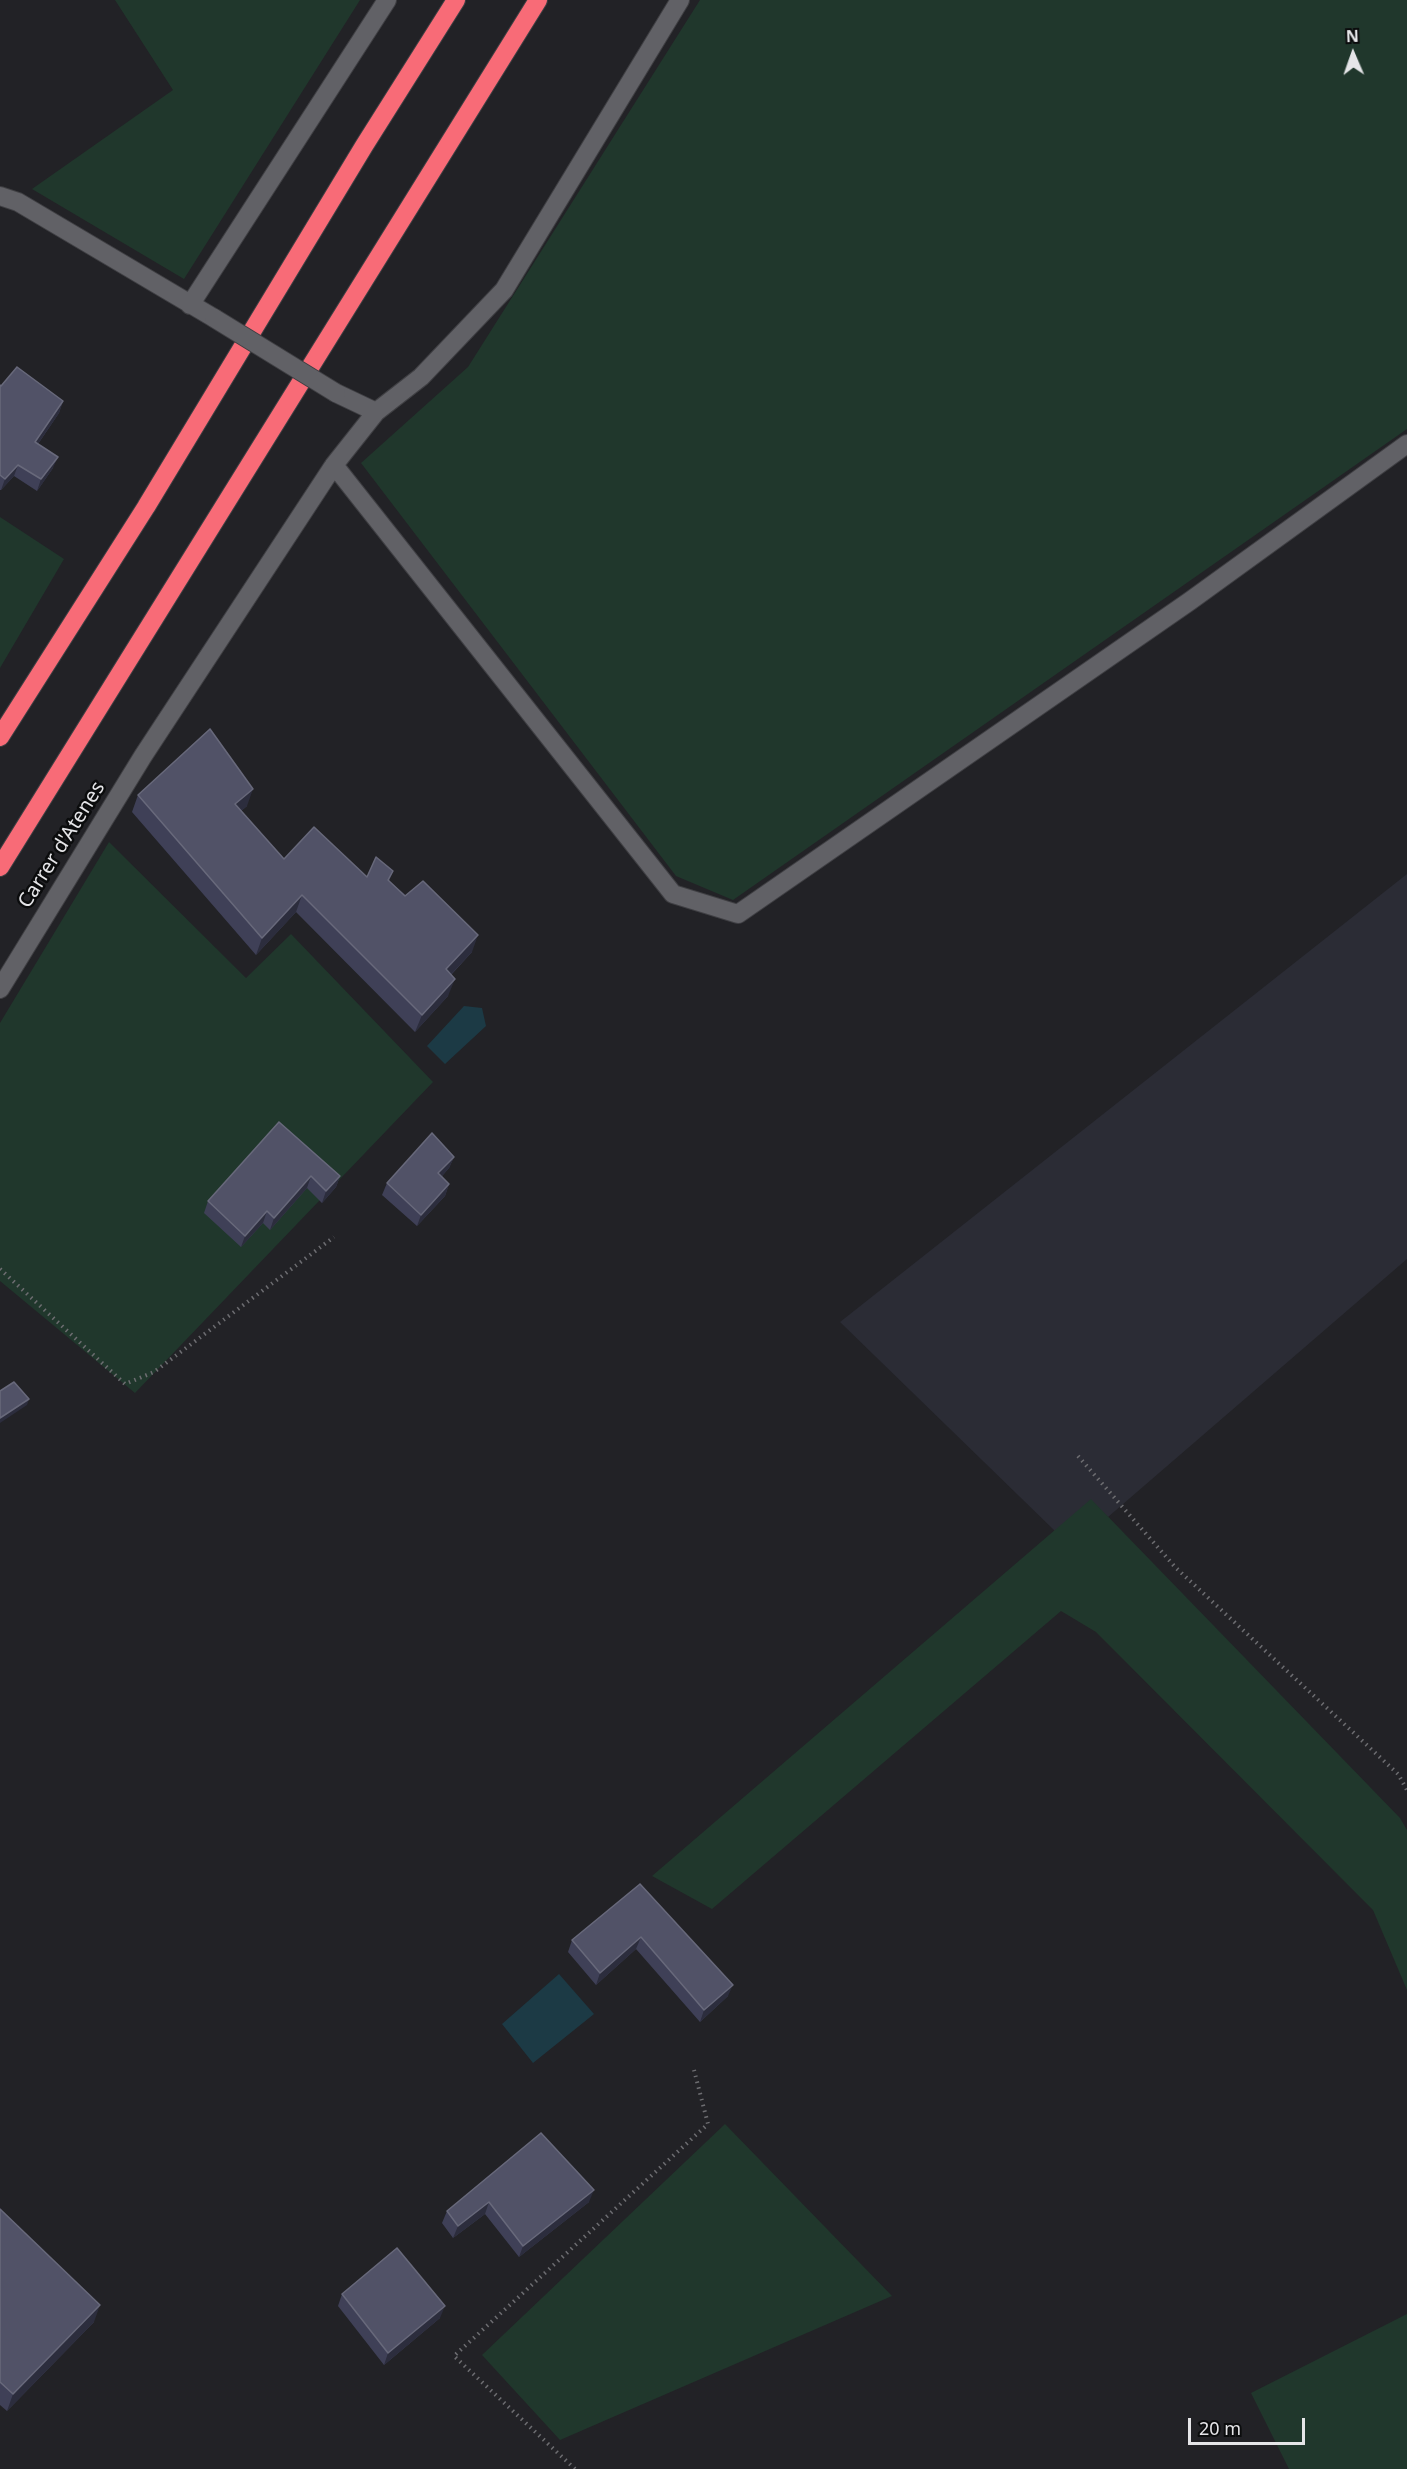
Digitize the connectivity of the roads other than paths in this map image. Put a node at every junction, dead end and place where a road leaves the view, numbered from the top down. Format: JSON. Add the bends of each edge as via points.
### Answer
{"nodes":[{"id":1,"x":387,"y":0,"type":"edge"},
{"id":2,"x":456,"y":0,"type":"edge"},
{"id":3,"x":538,"y":0,"type":"edge"},
{"id":4,"x":680,"y":0,"type":"edge"},
{"id":5,"x":0,"y":196,"type":"edge"},
{"id":6,"x":190,"y":304,"type":"junction"},
{"id":7,"x":376,"y":412,"type":"junction"},
{"id":8,"x":1407,"y":444,"type":"edge"},
{"id":9,"x":334,"y":465,"type":"junction"},
{"id":10,"x":0,"y":737,"type":"edge"},
{"id":11,"x":0,"y":867,"type":"edge"},
{"id":12,"x":0,"y":989,"type":"edge"}],
"edges":[{"from":1,"to":6,"type":"street"},
{"from":2,"to":10,"type":"highway","via":[[146,507]]},
{"from":3,"to":11,"type":"highway"},
{"from":4,"to":7,"type":"street","name":"Carrer d'Atenes","via":[[504,290],[421,377]]},
{"from":5,"to":6,"type":"street","via":[[18,202]]},
{"from":6,"to":7,"type":"street","bridge":true,"via":[[336,393]]},
{"from":7,"to":9,"type":"street","name":"Carrer d'Atenes"},
{"from":8,"to":9,"type":"street","via":[[1190,602],[738,915],[674,894]]},
{"from":9,"to":12,"type":"street","name":"Carrer d'Atenes","via":[[143,756]]}]}
